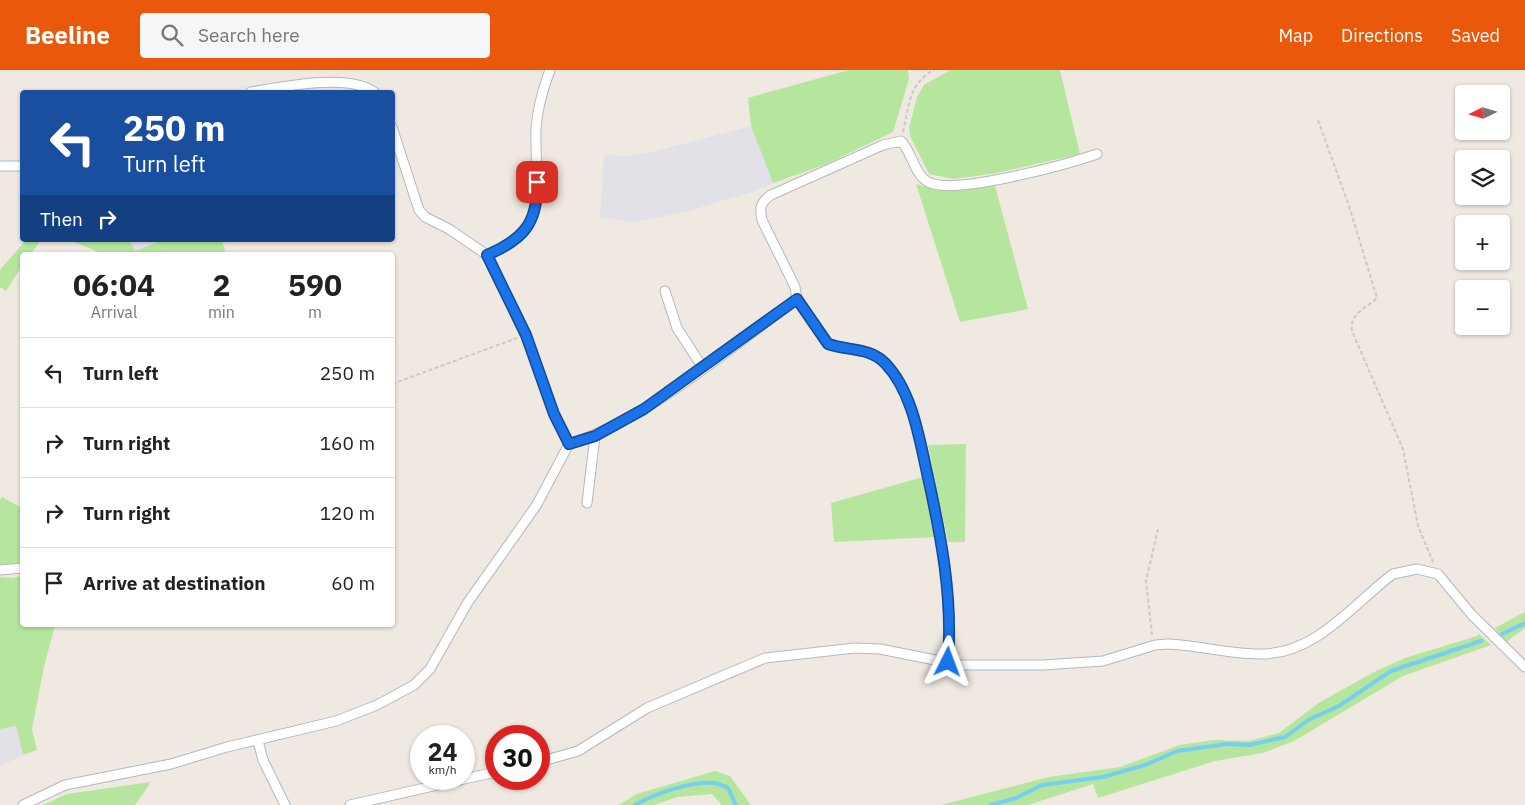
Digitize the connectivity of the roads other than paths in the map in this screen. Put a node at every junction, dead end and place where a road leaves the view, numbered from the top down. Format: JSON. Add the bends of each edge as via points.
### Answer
{"nodes":[{"id":1,"x":550,"y":70,"type":"edge"},
{"id":2,"x":265,"y":90,"type":"edge"},
{"id":3,"x":369,"y":90,"type":"edge"},
{"id":4,"x":395,"y":136,"type":"edge"},
{"id":5,"x":1097,"y":154,"type":"dead end"},
{"id":6,"x":0,"y":166,"type":"edge"},
{"id":7,"x":20,"y":166,"type":"edge"},
{"id":8,"x":487,"y":255,"type":"junction"},
{"id":9,"x":665,"y":291,"type":"dead end"},
{"id":10,"x":797,"y":299,"type":"junction"},
{"id":11,"x":703,"y":368,"type":"junction"},
{"id":12,"x":595,"y":436,"type":"junction"},
{"id":13,"x":569,"y":444,"type":"junction"},
{"id":14,"x":587,"y":503,"type":"dead end"},
{"id":15,"x":20,"y":568,"type":"edge"},
{"id":16,"x":0,"y":570,"type":"edge"},
{"id":17,"x":948,"y":662,"type":"junction"},
{"id":18,"x":1525,"y":667,"type":"edge"},
{"id":19,"x":258,"y":740,"type":"junction"},
{"id":20,"x":550,"y":759,"type":"edge"},
{"id":21,"x":416,"y":790,"type":"edge"},
{"id":22,"x":23,"y":805,"type":"edge"},
{"id":23,"x":285,"y":805,"type":"edge"},
{"id":24,"x":350,"y":805,"type":"edge"}],
"edges":[{"from":1,"to":8,"type":"street","via":[[536,128],[538,197],[534,215],[517,238]]},
{"from":2,"to":3,"type":"street","via":[[321,82]]},
{"from":4,"to":8,"type":"street","via":[[419,210]]},
{"from":5,"to":10,"type":"street","via":[[998,180],[938,184],[923,178],[901,141],[883,145],[771,195],[762,202],[762,220],[796,287]]},
{"from":6,"to":7,"type":"street"},
{"from":8,"to":13,"type":"street","via":[[526,335],[554,414]]},
{"from":9,"to":11,"type":"street","via":[[683,340]]},
{"from":10,"to":11,"type":"street"},
{"from":10,"to":17,"type":"street","via":[[828,344],[872,353],[885,363],[909,403],[943,542],[948,597]]},
{"from":11,"to":12,"type":"street","via":[[644,409]]},
{"from":12,"to":13,"type":"street"},
{"from":12,"to":14,"type":"street"},
{"from":13,"to":19,"type":"street","via":[[536,506],[468,602],[423,678],[359,713]]},
{"from":15,"to":16,"type":"street"},
{"from":17,"to":18,"type":"street","via":[[984,666],[1087,663],[1154,645],[1181,644],[1253,654],[1281,652],[1309,641],[1334,625],[1393,574],[1418,569],[1438,574],[1472,615]]},
{"from":17,"to":20,"type":"street","via":[[880,649],[855,648],[765,658],[647,708],[578,751]]},
{"from":19,"to":22,"type":"street","via":[[171,764],[65,784]]},
{"from":19,"to":23,"type":"street","via":[[263,760]]},
{"from":21,"to":24,"type":"street"}]}
